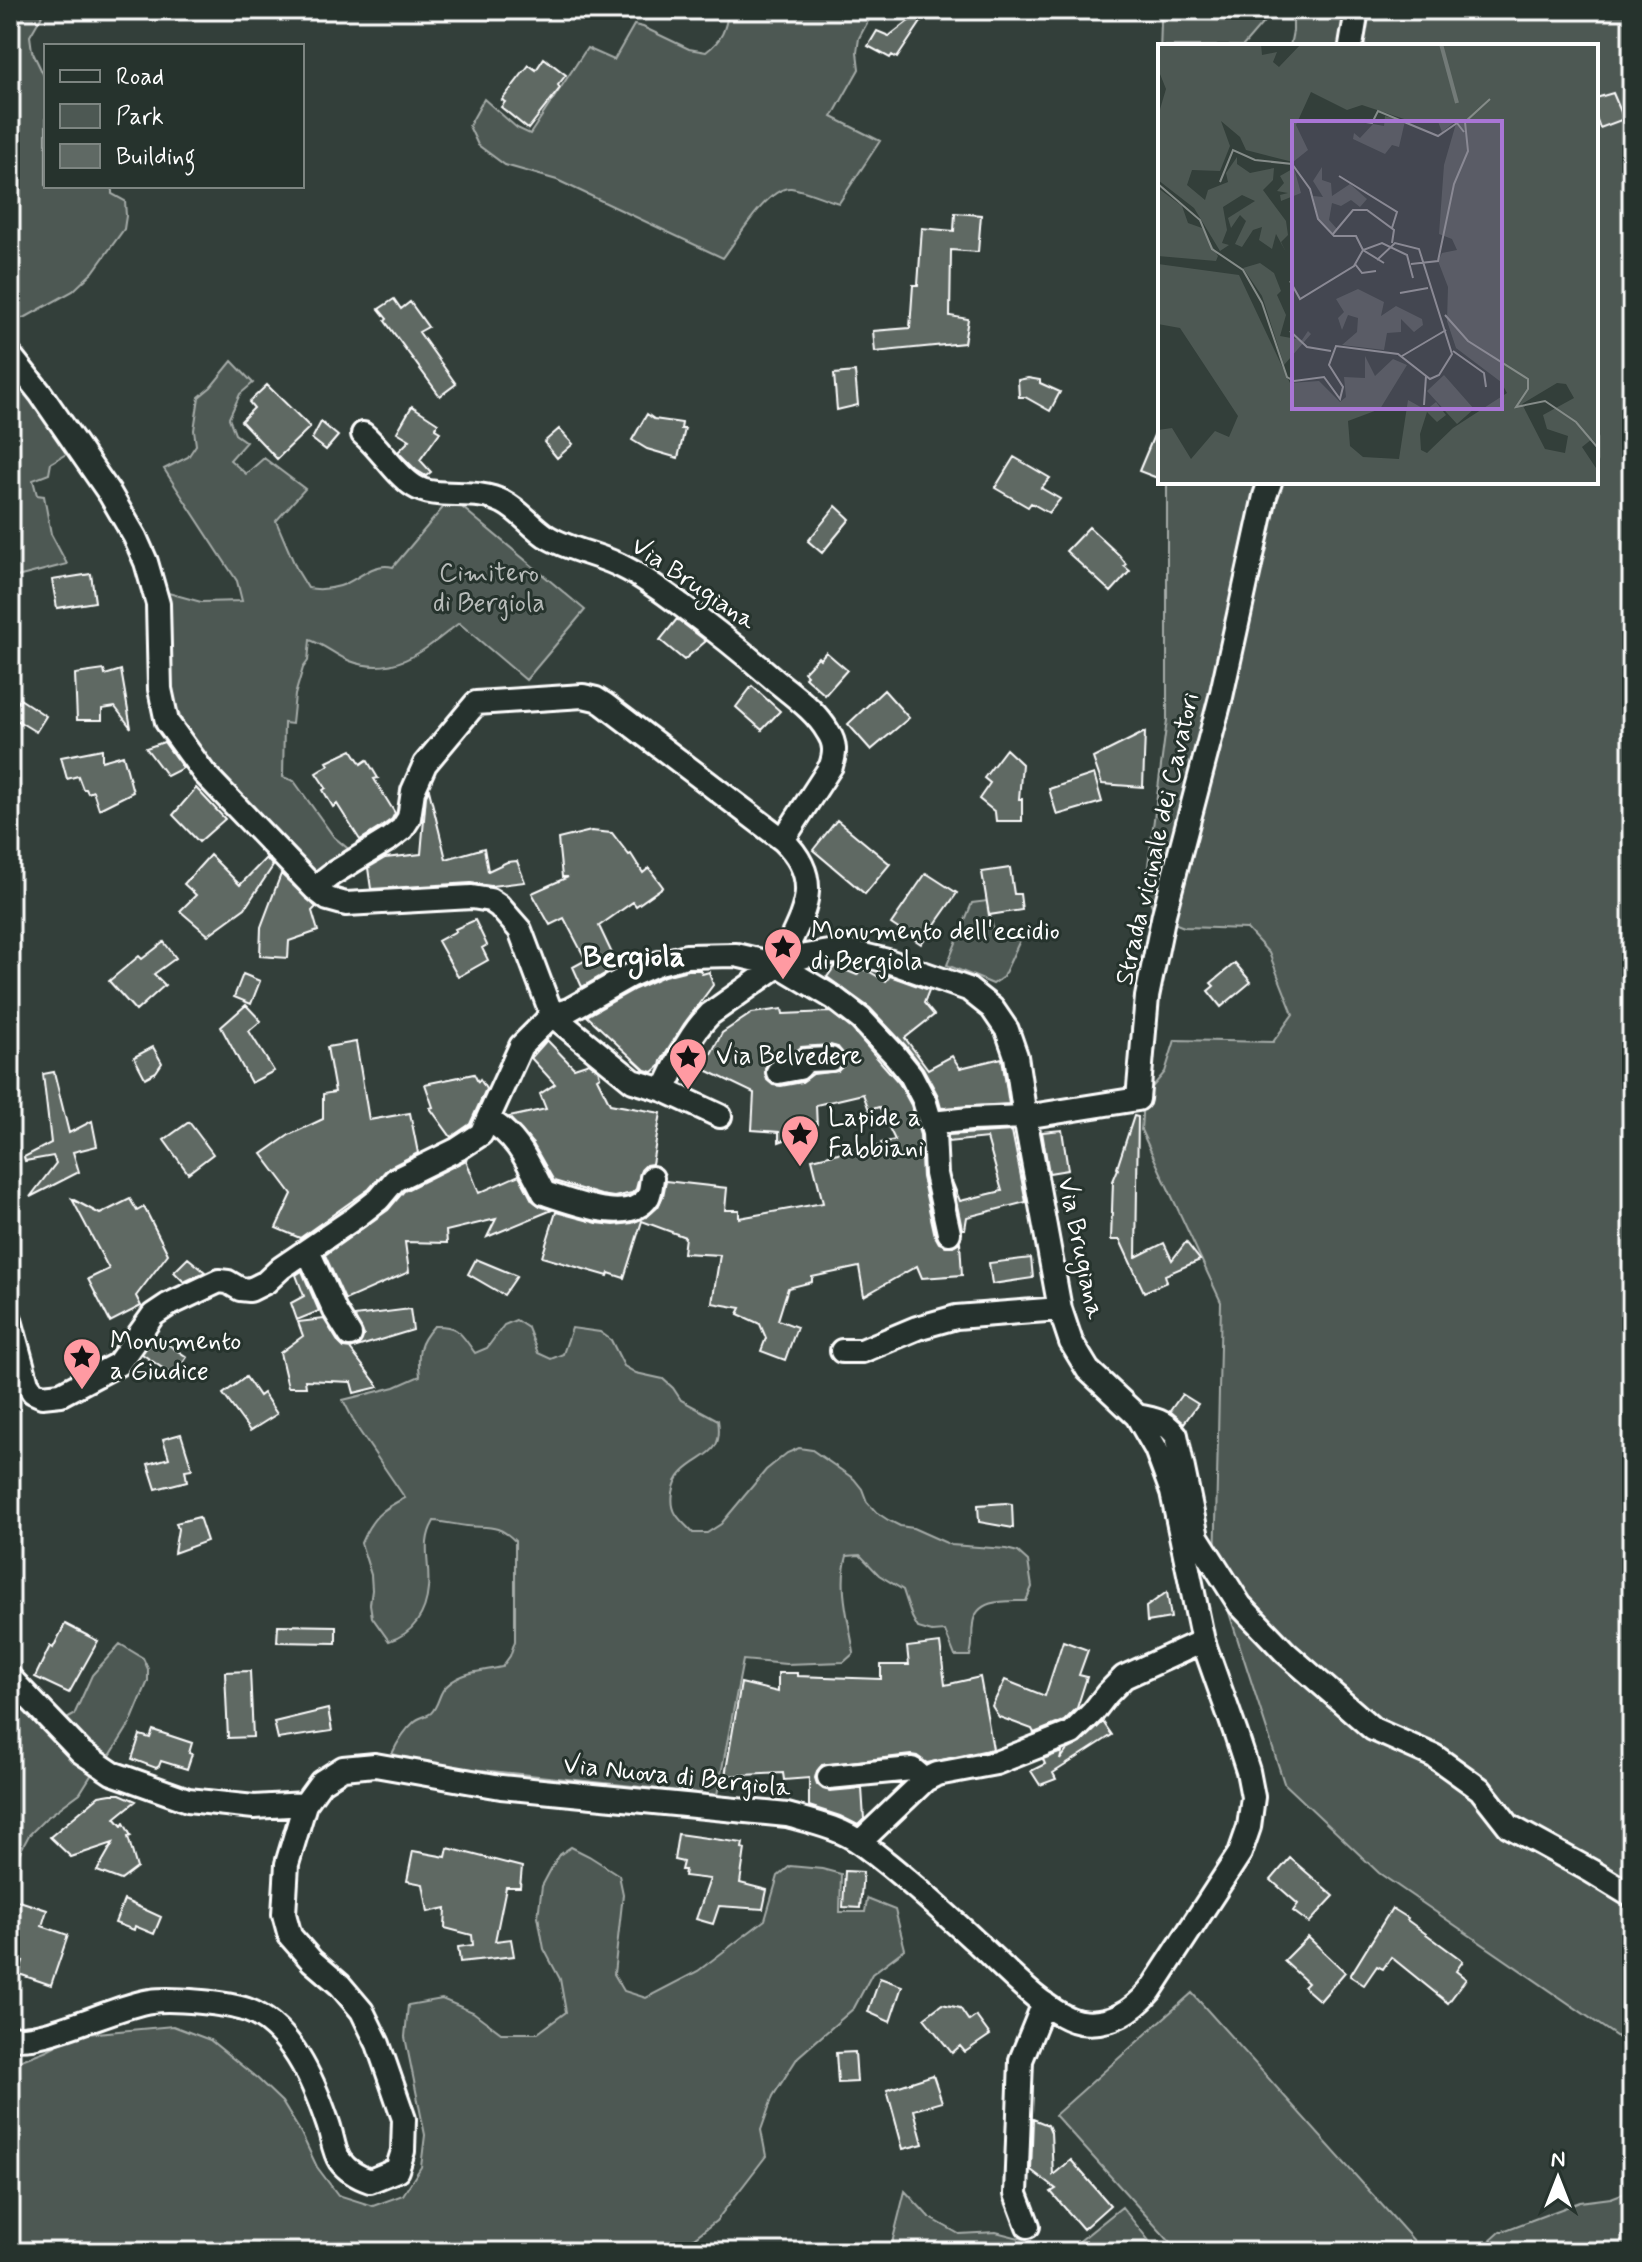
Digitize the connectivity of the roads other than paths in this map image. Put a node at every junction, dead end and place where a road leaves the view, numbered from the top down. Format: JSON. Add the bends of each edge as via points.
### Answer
{"nodes":[{"id":1,"x":1357,"y":10,"type":"edge"},
{"id":2,"x":1351,"y":44,"type":"edge"},
{"id":3,"x":10,"y":355,"type":"edge"},
{"id":4,"x":363,"y":434,"type":"dead end"},
{"id":5,"x":1269,"y":484,"type":"edge"},
{"id":6,"x":783,"y":840,"type":"junction"},
{"id":7,"x":314,"y":888,"type":"junction"},
{"id":8,"x":779,"y":965,"type":"junction"},
{"id":9,"x":552,"y":1015,"type":"junction"},
{"id":10,"x":831,"y":1059,"type":"dead end"},
{"id":11,"x":778,"y":1072,"type":"dead end"},
{"id":12,"x":664,"y":1090,"type":"junction"},
{"id":13,"x":720,"y":1116,"type":"dead end"},
{"id":14,"x":1025,"y":1117,"type":"junction"},
{"id":15,"x":489,"y":1120,"type":"junction"},
{"id":16,"x":932,"y":1123,"type":"junction"},
{"id":17,"x":652,"y":1178,"type":"dead end"},
{"id":18,"x":949,"y":1233,"type":"dead end"},
{"id":19,"x":308,"y":1251,"type":"junction"},
{"id":20,"x":1060,"y":1309,"type":"junction"},
{"id":21,"x":10,"y":1320,"type":"edge"},
{"id":22,"x":350,"y":1335,"type":"dead end"},
{"id":23,"x":842,"y":1351,"type":"dead end"},
{"id":24,"x":1137,"y":1416,"type":"junction"},
{"id":25,"x":1203,"y":1641,"type":"junction"},
{"id":26,"x":10,"y":1678,"type":"edge"},
{"id":27,"x":829,"y":1777,"type":"dead end"},
{"id":28,"x":925,"y":1780,"type":"junction"},
{"id":29,"x":305,"y":1804,"type":"junction"},
{"id":30,"x":860,"y":1842,"type":"junction"},
{"id":31,"x":1632,"y":1896,"type":"edge"},
{"id":32,"x":1044,"y":2003,"type":"junction"},
{"id":33,"x":10,"y":2036,"type":"edge"},
{"id":34,"x":1028,"y":2226,"type":"dead end"}],
"edges":[{"from":1,"to":2,"type":"street"},
{"from":3,"to":7,"type":"street","via":[[110,494],[146,562],[158,604],[160,689],[167,722],[204,773]]},
{"from":4,"to":6,"type":"street","name":"Via Brugiana","via":[[413,486],[503,502],[544,535],[647,581],[737,647],[818,717],[836,753]]},
{"from":5,"to":14,"type":"street","name":"Strada vicinale dei Cavatori","via":[[1164,914],[1147,997],[1138,1099]]},
{"from":6,"to":7,"type":"street","via":[[596,699],[476,703],[425,764],[402,829]]},
{"from":6,"to":8,"type":"street","via":[[802,862],[808,890]]},
{"from":7,"to":9,"type":"street","via":[[346,904],[490,900],[520,930]]},
{"from":8,"to":9,"type":"street","name":"Via Brugiana","via":[[736,955],[686,956],[659,963]]},
{"from":8,"to":12,"type":"street","name":"Via Brugiana","via":[[700,1024]]},
{"from":8,"to":14,"type":"street","name":"Via Brugiana","via":[[829,952],[855,953],[968,989],[992,1008],[1007,1030]]},
{"from":8,"to":16,"type":"street","name":"Via Brugiana","via":[[861,1019],[911,1075]]},
{"from":9,"to":12,"type":"street","via":[[633,1081]]},
{"from":9,"to":15,"type":"street","via":[[521,1046]]},
{"from":10,"to":11,"type":"street","via":[[806,1060],[799,1068]]},
{"from":12,"to":13,"type":"street"},
{"from":14,"to":16,"type":"street"},
{"from":14,"to":20,"type":"street","name":"Via Brugiana"},
{"from":15,"to":17,"type":"street","via":[[520,1147],[544,1193],[623,1212],[650,1194]]},
{"from":15,"to":19,"type":"street","via":[[481,1134],[395,1180],[368,1208]]},
{"from":16,"to":18,"type":"street","name":"Via Brugiana"},
{"from":19,"to":21,"type":"street","via":[[250,1290],[219,1281],[168,1305],[153,1315],[118,1364],[61,1394],[33,1392]]},
{"from":19,"to":22,"type":"street"},
{"from":20,"to":23,"type":"street","via":[[956,1317],[862,1351]]},
{"from":20,"to":24,"type":"street","name":"Via Brugiana","via":[[1088,1370]]},
{"from":24,"to":25,"type":"street","name":"Via Brugiana","via":[[1172,1492]]},
{"from":24,"to":31,"type":"street","via":[[1158,1420],[1176,1435],[1197,1537],[1240,1605],[1286,1653],[1373,1729],[1434,1756],[1480,1789],[1509,1826]]},
{"from":25,"to":28,"type":"street","via":[[1124,1677],[1072,1733],[996,1763]]},
{"from":25,"to":32,"type":"street","name":"Via Nuova di Bergiola","via":[[1253,1797],[1240,1853],[1136,2006],[1119,2017],[1079,2022]]},
{"from":26,"to":29,"type":"street","via":[[81,1752],[112,1773],[188,1800],[254,1807]]},
{"from":27,"to":28,"type":"street","via":[[912,1769]]},
{"from":28,"to":30,"type":"street"},
{"from":29,"to":30,"type":"street","name":"Via Nuova di Bergiola","via":[[321,1782],[343,1768],[375,1765],[501,1787],[787,1815]]},
{"from":29,"to":33,"type":"street","name":"Via Nuova di Bergiola","via":[[287,1864],[284,1914],[290,1936],[362,2011],[378,2044],[404,2119],[397,2170],[370,2181],[354,2176],[339,2160],[300,2060],[284,2036],[246,2010],[152,2000],[43,2035]]},
{"from":30,"to":32,"type":"street","name":"Via Nuova di Bergiola"},
{"from":32,"to":34,"type":"street","via":[[1021,2060],[1016,2194]]}]}
